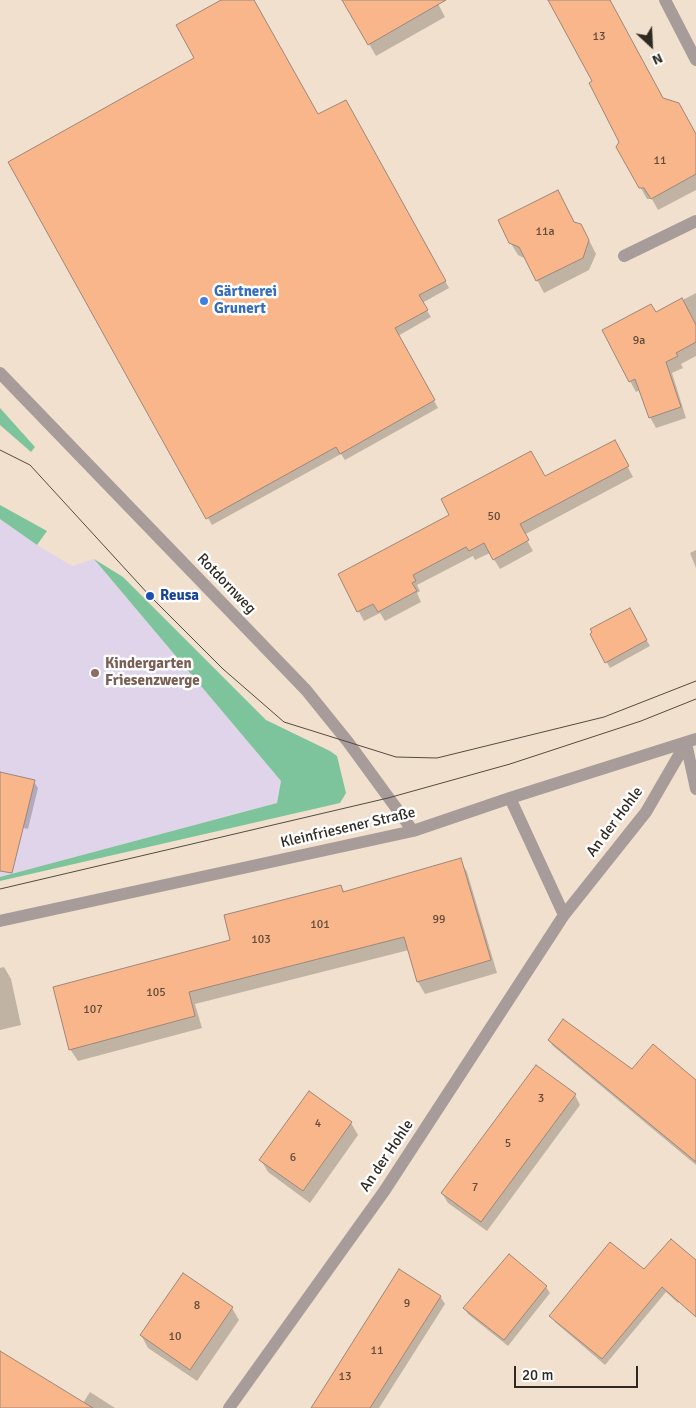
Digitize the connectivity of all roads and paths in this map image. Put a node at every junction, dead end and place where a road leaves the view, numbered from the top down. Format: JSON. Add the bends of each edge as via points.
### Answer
{"nodes":[{"id":1,"x":665,"y":0,"type":"edge"},
{"id":2,"x":696,"y":60,"type":"edge"},
{"id":3,"x":696,"y":221,"type":"edge"},
{"id":4,"x":624,"y":256,"type":"dead end"},
{"id":5,"x":0,"y":373,"type":"edge"},
{"id":6,"x":691,"y":741,"type":"edge"},
{"id":7,"x":696,"y":788,"type":"edge"},
{"id":8,"x":510,"y":798,"type":"junction"},
{"id":9,"x":413,"y":831,"type":"junction"},
{"id":10,"x":564,"y":915,"type":"junction"},
{"id":11,"x":0,"y":921,"type":"edge"},
{"id":12,"x":229,"y":1408,"type":"edge"}],
"edges":[{"from":1,"to":2,"type":"street"},
{"from":3,"to":4,"type":"street"},
{"from":5,"to":9,"type":"street","name":"Rotdornweg","via":[[306,690]]},
{"from":6,"to":7,"type":"street"},
{"from":6,"to":8,"type":"street","name":"Kleinfriesener Straße"},
{"from":6,"to":10,"type":"street","name":"An der Hohle","via":[[646,812]]},
{"from":8,"to":9,"type":"street","name":"Kleinfriesener Straße"},
{"from":8,"to":10,"type":"street"},
{"from":9,"to":11,"type":"street","name":"Kleinfriesener Straße"},
{"from":10,"to":12,"type":"street","name":"An der Hohle","via":[[385,1190]]}]}
